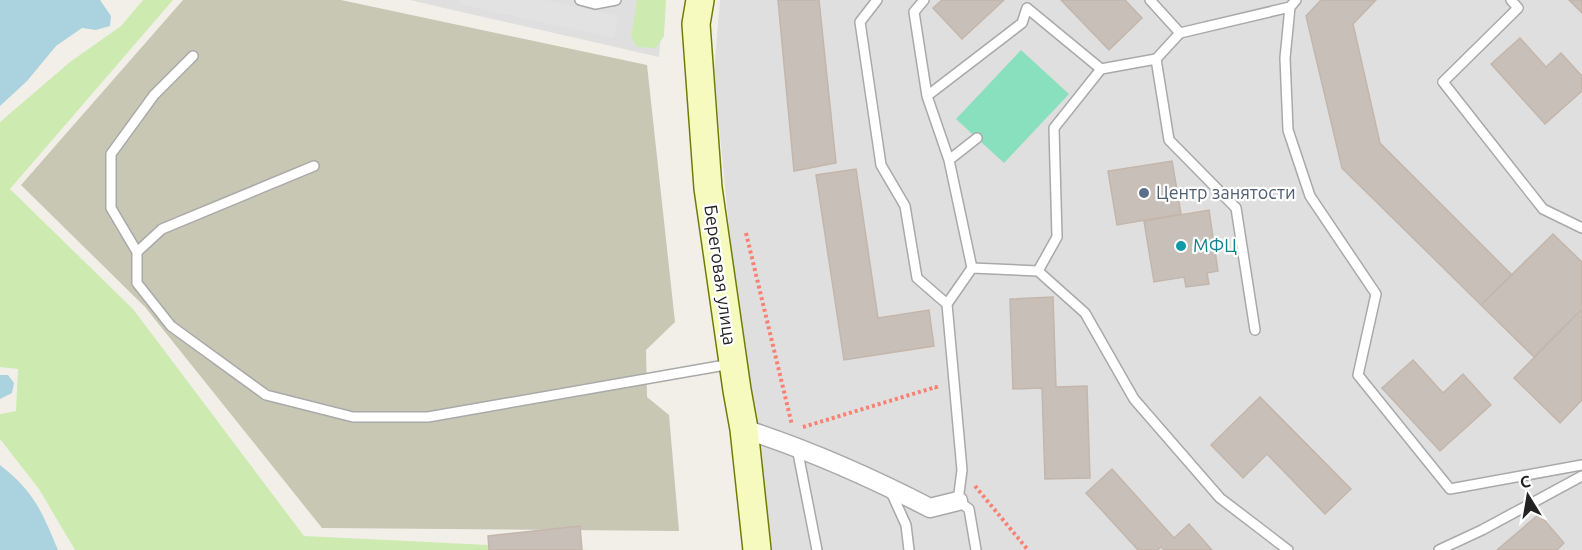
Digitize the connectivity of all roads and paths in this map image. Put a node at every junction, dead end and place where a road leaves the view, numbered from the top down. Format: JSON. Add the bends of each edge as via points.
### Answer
{"nodes":[{"id":1,"x":580,"y":0,"type":"edge"},
{"id":2,"x":616,"y":0,"type":"edge"},
{"id":3,"x":700,"y":0,"type":"edge"},
{"id":4,"x":877,"y":0,"type":"edge"},
{"id":5,"x":924,"y":0,"type":"edge"},
{"id":6,"x":1150,"y":0,"type":"edge"},
{"id":7,"x":1511,"y":0,"type":"edge"},
{"id":8,"x":1293,"y":4,"type":"edge"},
{"id":9,"x":1180,"y":33,"type":"junction"},
{"id":10,"x":193,"y":56,"type":"dead end"},
{"id":11,"x":1155,"y":59,"type":"junction"},
{"id":12,"x":1101,"y":69,"type":"junction"},
{"id":13,"x":927,"y":96,"type":"junction"},
{"id":14,"x":977,"y":138,"type":"dead end"},
{"id":15,"x":949,"y":159,"type":"junction"},
{"id":16,"x":314,"y":166,"type":"dead end"},
{"id":17,"x":1582,"y":228,"type":"edge"},
{"id":18,"x":746,"y":233,"type":"dead end"},
{"id":19,"x":137,"y":252,"type":"junction"},
{"id":20,"x":972,"y":268,"type":"junction"},
{"id":21,"x":1038,"y":271,"type":"junction"},
{"id":22,"x":947,"y":304,"type":"junction"},
{"id":23,"x":1255,"y":330,"type":"dead end"},
{"id":24,"x":733,"y":364,"type":"junction"},
{"id":25,"x":939,"y":397,"type":"dead end"},
{"id":26,"x":744,"y":429,"type":"junction"},
{"id":27,"x":796,"y":446,"type":"junction"},
{"id":28,"x":1582,"y":465,"type":"edge"},
{"id":29,"x":962,"y":470,"type":"junction"},
{"id":30,"x":1582,"y":476,"type":"edge"},
{"id":31,"x":889,"y":487,"type":"junction"},
{"id":32,"x":958,"y":501,"type":"junction"},
{"id":33,"x":757,"y":550,"type":"edge"},
{"id":34,"x":817,"y":550,"type":"edge"},
{"id":35,"x":909,"y":550,"type":"edge"},
{"id":36,"x":976,"y":550,"type":"edge"},
{"id":37,"x":1028,"y":550,"type":"edge"},
{"id":38,"x":1288,"y":550,"type":"edge"},
{"id":39,"x":1439,"y":550,"type":"edge"}],
"edges":[{"from":1,"to":2,"type":"lane","via":[[595,4]]},
{"from":3,"to":24,"type":"main road","name":"Береговая улица","via":[[696,24],[708,188]]},
{"from":4,"to":22,"type":"lane","via":[[860,22],[880,165],[905,206],[916,278]]},
{"from":5,"to":13,"type":"lane","via":[[914,12]]},
{"from":6,"to":9,"type":"lane"},
{"from":7,"to":17,"type":"lane","via":[[1518,8],[1443,82],[1543,209]]},
{"from":8,"to":9,"type":"lane"},
{"from":8,"to":28,"type":"lane","via":[[1285,58],[1288,130],[1310,196],[1376,294],[1358,375],[1450,489]]},
{"from":9,"to":11,"type":"lane"},
{"from":10,"to":19,"type":"lane","via":[[154,96],[111,154],[111,208]]},
{"from":11,"to":12,"type":"lane"},
{"from":11,"to":23,"type":"lane","via":[[1169,140],[1236,208]]},
{"from":12,"to":13,"type":"lane","via":[[1027,8],[1022,24]]},
{"from":12,"to":21,"type":"lane","via":[[1054,128],[1057,237]]},
{"from":13,"to":15,"type":"lane"},
{"from":14,"to":15,"type":"lane"},
{"from":15,"to":20,"type":"lane"},
{"from":16,"to":19,"type":"lane","via":[[162,229]]},
{"from":18,"to":25,"type":"path","via":[[793,430],[936,387]]},
{"from":19,"to":24,"type":"lane","via":[[137,283],[171,326],[266,395],[353,417],[428,417]]},
{"from":20,"to":21,"type":"lane"},
{"from":20,"to":22,"type":"lane"},
{"from":21,"to":38,"type":"lane","via":[[1085,313],[1134,399],[1220,498]]},
{"from":22,"to":29,"type":"lane"},
{"from":24,"to":26,"type":"main road","name":"Береговая улица"},
{"from":26,"to":27,"type":"street"},
{"from":26,"to":33,"type":"main road","name":"Береговая улица"},
{"from":27,"to":31,"type":"street"},
{"from":27,"to":34,"type":"lane"},
{"from":29,"to":32,"type":"lane"},
{"from":29,"to":37,"type":"path"},
{"from":30,"to":39,"type":"lane"},
{"from":31,"to":32,"type":"street","via":[[930,508]]},
{"from":31,"to":35,"type":"lane","via":[[906,525]]},
{"from":32,"to":36,"type":"lane","via":[[969,509]]}]}
